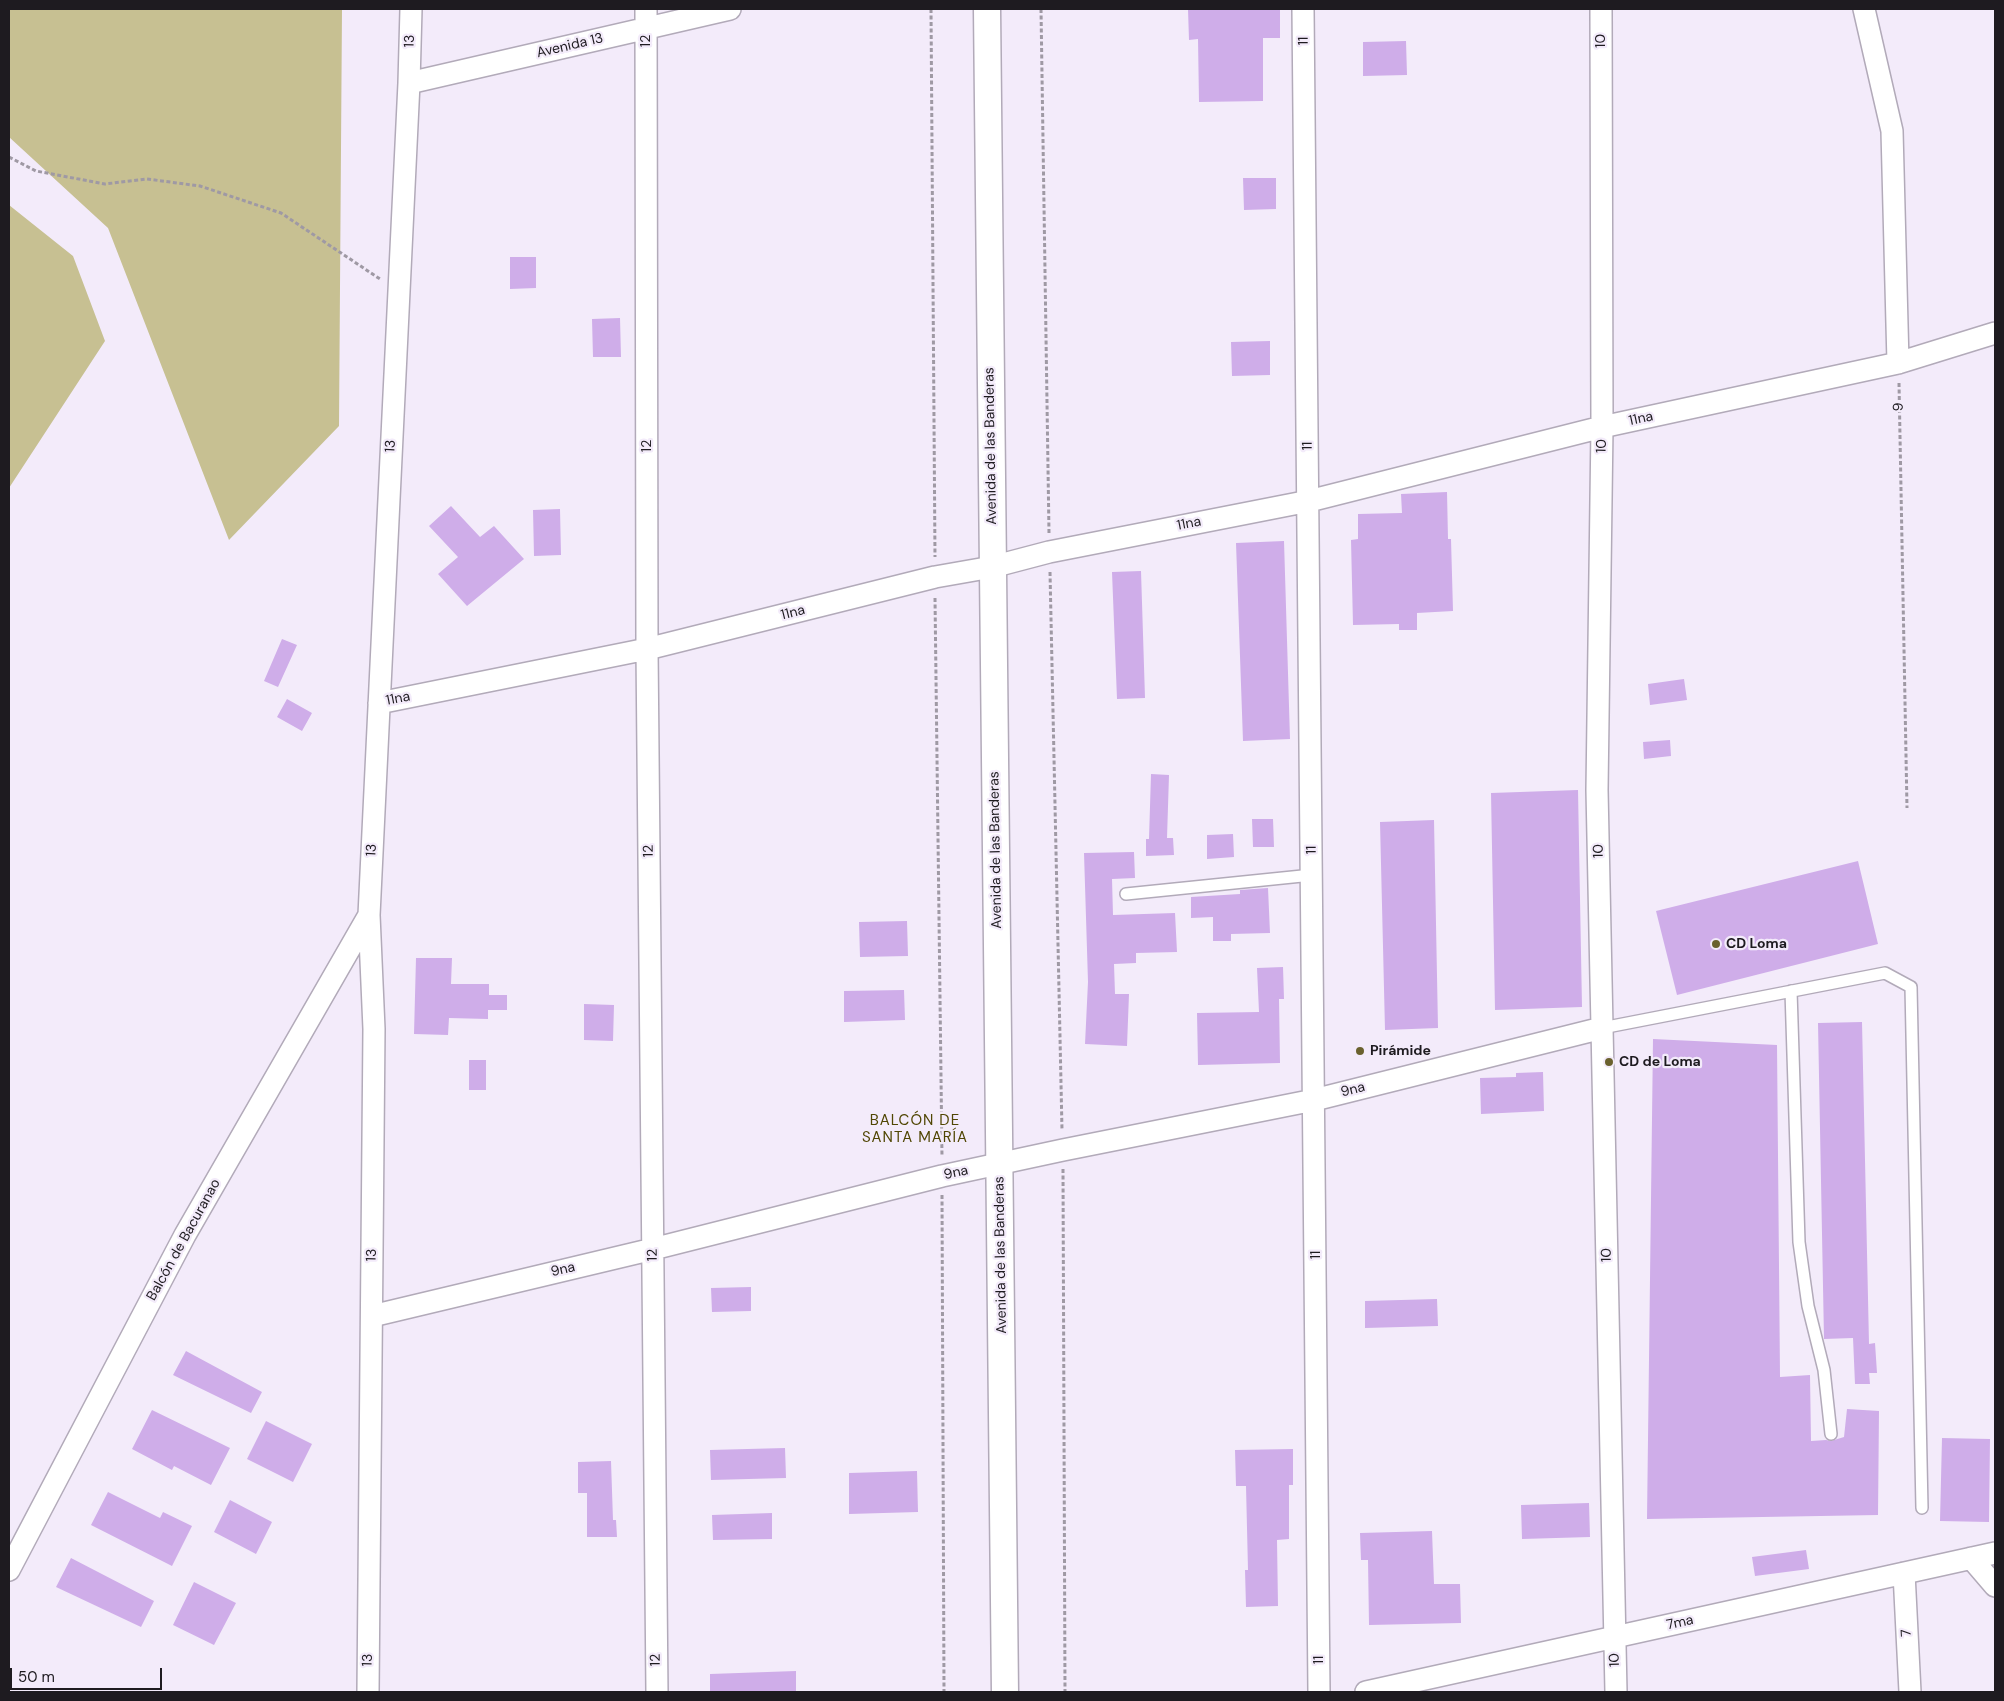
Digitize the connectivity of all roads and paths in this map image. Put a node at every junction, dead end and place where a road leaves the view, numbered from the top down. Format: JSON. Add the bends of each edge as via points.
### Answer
{"nodes":[{"id":1,"x":411,"y":9,"type":"edge"},
{"id":2,"x":730,"y":9,"type":"edge"},
{"id":3,"x":931,"y":9,"type":"edge"},
{"id":4,"x":986,"y":9,"type":"edge"},
{"id":5,"x":1041,"y":9,"type":"edge"},
{"id":6,"x":1303,"y":9,"type":"edge"},
{"id":7,"x":1601,"y":9,"type":"edge"},
{"id":8,"x":1864,"y":9,"type":"edge"},
{"id":9,"x":646,"y":19,"type":"edge"},
{"id":10,"x":410,"y":84,"type":"junction"},
{"id":11,"x":9,"y":157,"type":"edge"},
{"id":12,"x":399,"y":292,"type":"junction"},
{"id":13,"x":1995,"y":333,"type":"edge"},
{"id":14,"x":1898,"y":363,"type":"junction"},
{"id":15,"x":1602,"y":428,"type":"junction"},
{"id":16,"x":1309,"y":501,"type":"junction"},
{"id":17,"x":1049,"y":552,"type":"junction"},
{"id":18,"x":992,"y":567,"type":"junction"},
{"id":19,"x":935,"y":577,"type":"junction"},
{"id":20,"x":647,"y":649,"type":"junction"},
{"id":21,"x":379,"y":703,"type":"junction"},
{"id":22,"x":1908,"y":808,"type":"dead end"},
{"id":23,"x":1312,"y":875,"type":"junction"},
{"id":24,"x":1126,"y":894,"type":"dead end"},
{"id":25,"x":369,"y":915,"type":"junction"},
{"id":26,"x":1791,"y":991,"type":"junction"},
{"id":27,"x":1602,"y":1028,"type":"junction"},
{"id":28,"x":1314,"y":1100,"type":"junction"},
{"id":29,"x":1063,"y":1150,"type":"junction"},
{"id":30,"x":1000,"y":1165,"type":"junction"},
{"id":31,"x":942,"y":1176,"type":"junction"},
{"id":32,"x":653,"y":1249,"type":"junction"},
{"id":33,"x":372,"y":1316,"type":"junction"},
{"id":34,"x":1831,"y":1434,"type":"dead end"},
{"id":35,"x":1922,"y":1508,"type":"dead end"},
{"id":36,"x":1995,"y":1553,"type":"edge"},
{"id":37,"x":1971,"y":1558,"type":"junction"},
{"id":38,"x":9,"y":1570,"type":"edge"},
{"id":39,"x":1904,"y":1573,"type":"junction"},
{"id":40,"x":1995,"y":1586,"type":"edge"},
{"id":41,"x":1614,"y":1638,"type":"junction"},
{"id":42,"x":368,"y":1692,"type":"edge"},
{"id":43,"x":657,"y":1692,"type":"edge"},
{"id":44,"x":944,"y":1692,"type":"edge"},
{"id":45,"x":1005,"y":1692,"type":"edge"},
{"id":46,"x":1065,"y":1692,"type":"edge"},
{"id":47,"x":1320,"y":1692,"type":"edge"},
{"id":48,"x":1366,"y":1692,"type":"edge"},
{"id":49,"x":1616,"y":1692,"type":"edge"},
{"id":50,"x":1910,"y":1692,"type":"edge"}],
"edges":[{"from":1,"to":10,"type":"street","name":"13"},
{"from":2,"to":9,"type":"street","name":"Avenida 13"},
{"from":3,"to":19,"type":"path"},
{"from":4,"to":18,"type":"street","name":"Avenida de las Banderas"},
{"from":5,"to":17,"type":"path"},
{"from":6,"to":16,"type":"street","name":"11"},
{"from":7,"to":15,"type":"street","name":"10"},
{"from":8,"to":14,"type":"street","via":[[1892,131]]},
{"from":9,"to":10,"type":"street","name":"Avenida 13"},
{"from":9,"to":20,"type":"street","name":"12"},
{"from":10,"to":12,"type":"street","name":"13"},
{"from":11,"to":12,"type":"path","via":[[36,172],[105,184],[147,179],[200,186],[281,212]]},
{"from":12,"to":21,"type":"street","name":"13"},
{"from":13,"to":14,"type":"street","name":"11na"},
{"from":14,"to":15,"type":"street","name":"11na"},
{"from":14,"to":22,"type":"path","name":"9"},
{"from":15,"to":16,"type":"street","name":"11na"},
{"from":15,"to":27,"type":"street","name":"10","via":[[1597,790]]},
{"from":16,"to":17,"type":"street","name":"11na"},
{"from":16,"to":23,"type":"street","name":"11"},
{"from":17,"to":18,"type":"street","name":"11na"},
{"from":17,"to":29,"type":"path"},
{"from":18,"to":19,"type":"street","name":"11na"},
{"from":18,"to":30,"type":"street","name":"Avenida de las Banderas"},
{"from":19,"to":20,"type":"street","name":"11na"},
{"from":19,"to":31,"type":"path"},
{"from":20,"to":21,"type":"street","name":"11na"},
{"from":20,"to":32,"type":"street","name":"12"},
{"from":21,"to":25,"type":"street","name":"13"},
{"from":23,"to":24,"type":"lane"},
{"from":23,"to":28,"type":"street","name":"11"},
{"from":25,"to":33,"type":"street","name":"13","via":[[374,1029]]},
{"from":25,"to":38,"type":"street","name":"Balcón de Bacuranao","via":[[185,1235]]},
{"from":26,"to":27,"type":"lane"},
{"from":26,"to":34,"type":"lane","via":[[1799,1242],[1808,1306],[1824,1370]]},
{"from":26,"to":35,"type":"lane","via":[[1885,973],[1910,987]]},
{"from":27,"to":28,"type":"street","name":"9na"},
{"from":27,"to":41,"type":"street","name":"10"},
{"from":28,"to":29,"type":"street","name":"9na"},
{"from":28,"to":47,"type":"street","name":"11"},
{"from":29,"to":30,"type":"street","name":"9na"},
{"from":29,"to":46,"type":"path"},
{"from":30,"to":31,"type":"street","name":"9na"},
{"from":30,"to":45,"type":"street","name":"Avenida de las Banderas"},
{"from":31,"to":32,"type":"street","name":"9na"},
{"from":31,"to":44,"type":"path"},
{"from":32,"to":33,"type":"street","name":"9na"},
{"from":32,"to":43,"type":"street","name":"12"},
{"from":33,"to":42,"type":"street","name":"13"},
{"from":36,"to":37,"type":"street","name":"7ma"},
{"from":37,"to":39,"type":"street","name":"7ma"},
{"from":37,"to":40,"type":"street"},
{"from":39,"to":41,"type":"street","name":"7ma"},
{"from":39,"to":50,"type":"street","name":"7"},
{"from":41,"to":48,"type":"street","name":"7ma"},
{"from":41,"to":49,"type":"street","name":"10"}]}
